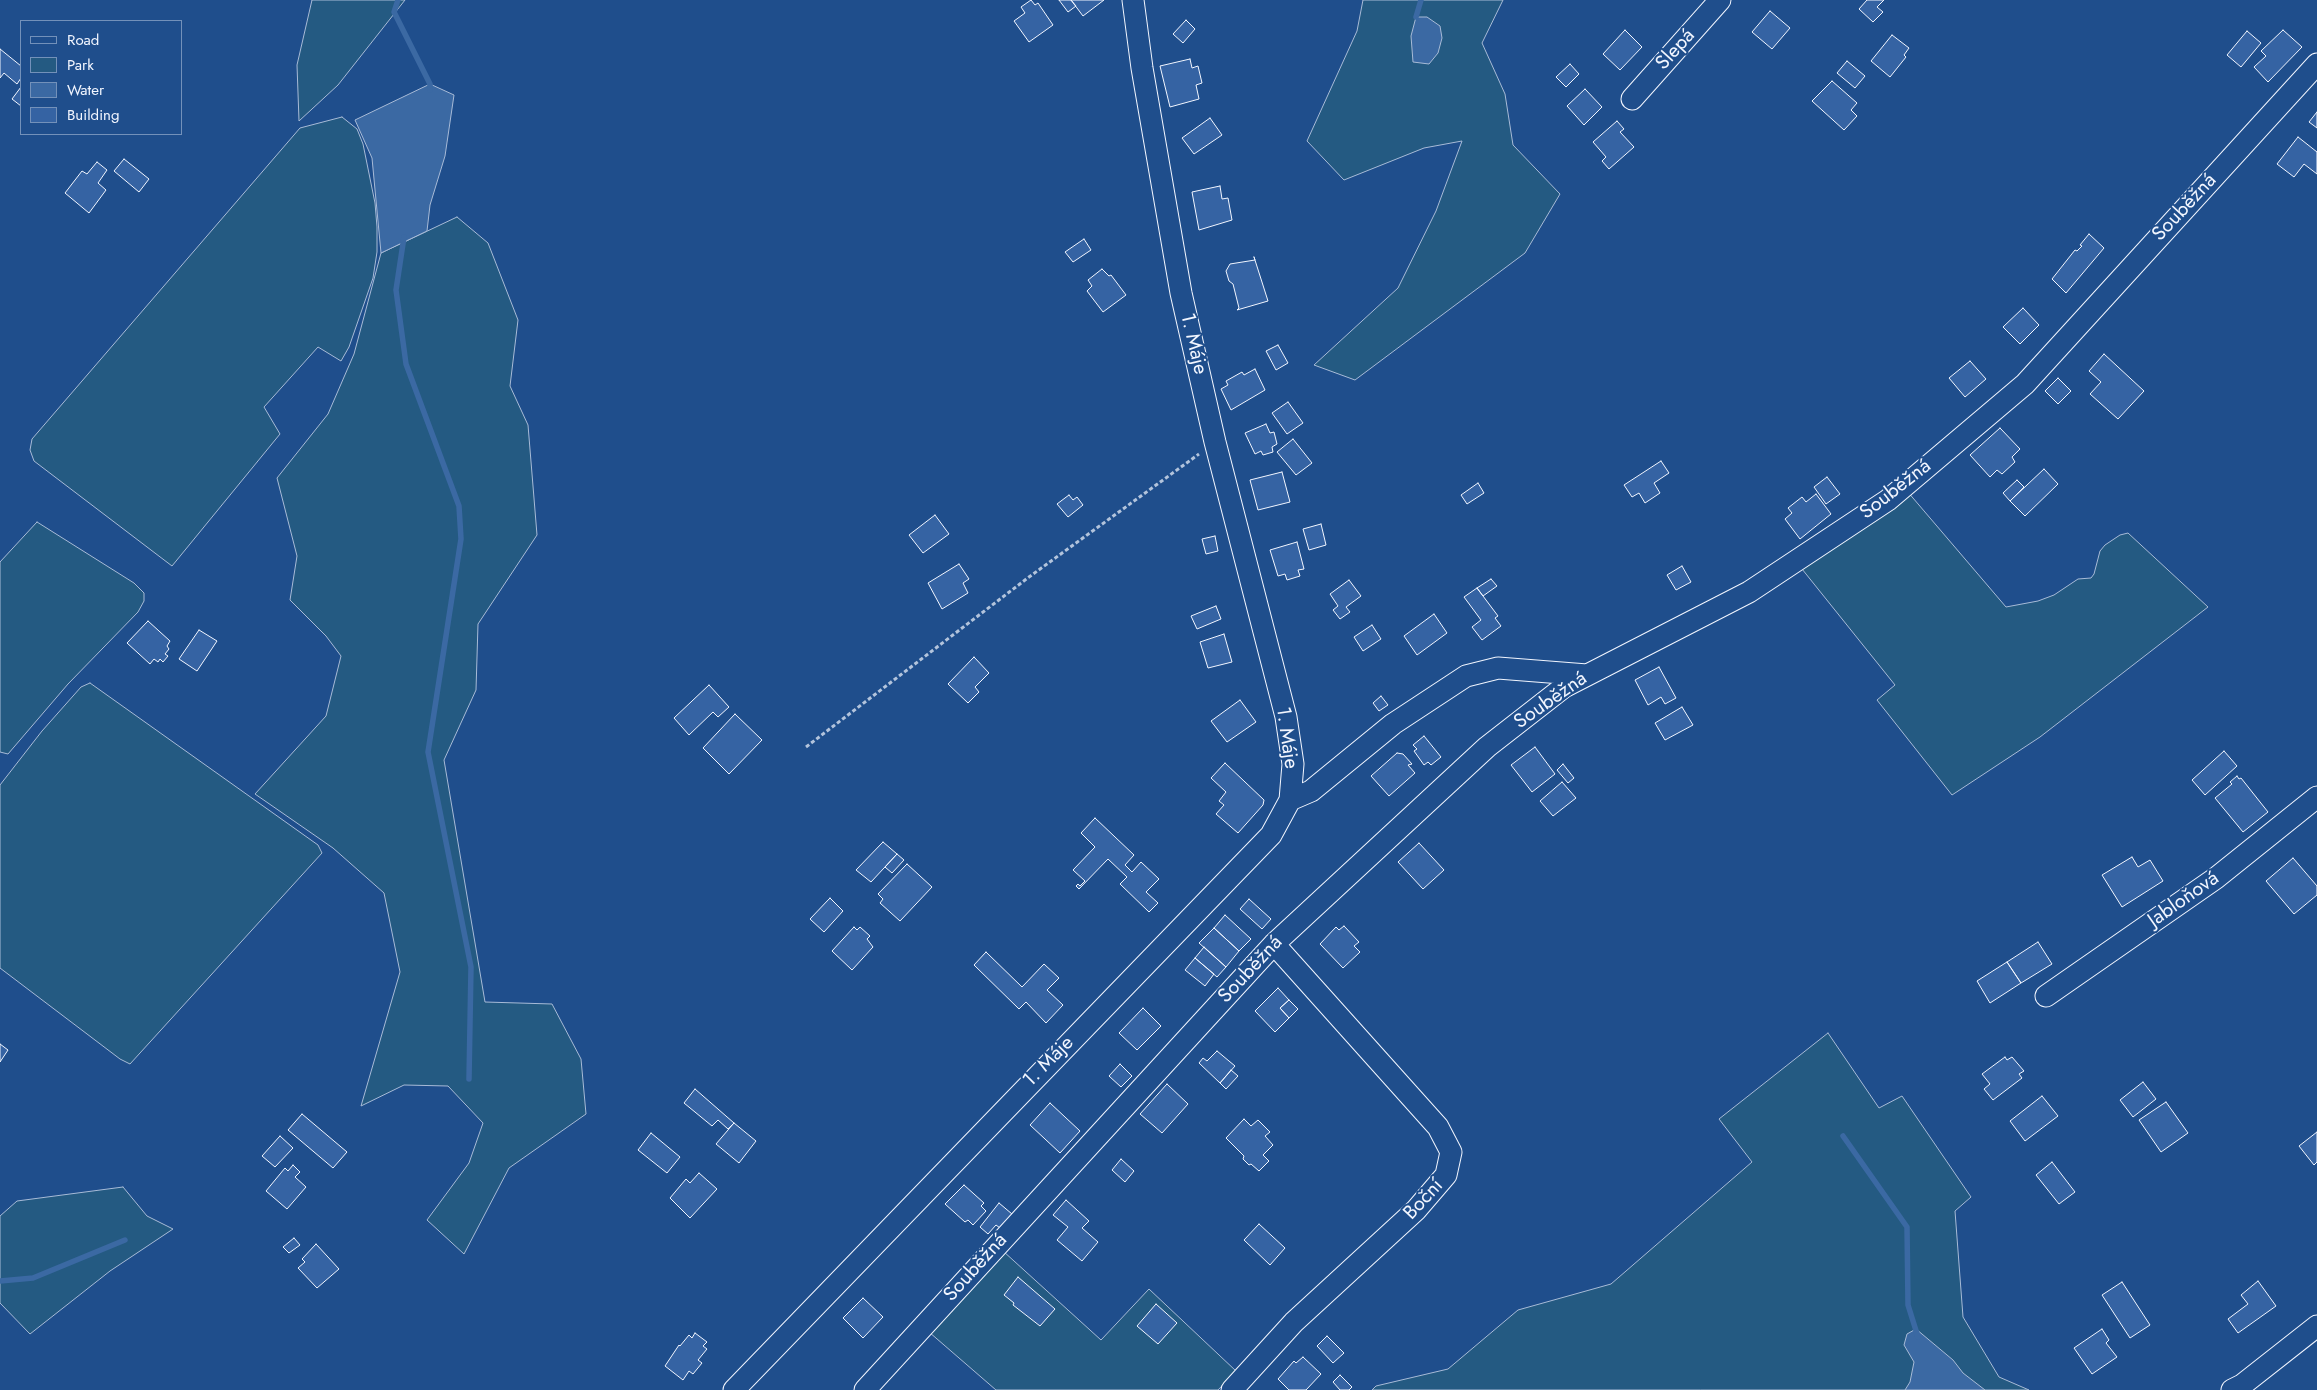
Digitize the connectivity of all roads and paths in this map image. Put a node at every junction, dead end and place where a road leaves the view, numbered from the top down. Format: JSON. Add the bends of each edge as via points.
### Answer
{"nodes":[{"id":1,"x":1133,"y":0,"type":"edge"},
{"id":2,"x":1720,"y":0,"type":"edge"},
{"id":3,"x":2317,"y":64,"type":"edge"},
{"id":4,"x":1632,"y":99,"type":"dead end"},
{"id":5,"x":1215,"y":442,"type":"junction"},
{"id":6,"x":1587,"y":675,"type":"junction"},
{"id":7,"x":806,"y":747,"type":"dead end"},
{"id":8,"x":2317,"y":797,"type":"edge"},
{"id":9,"x":1290,"y":800,"type":"junction"},
{"id":10,"x":1274,"y":944,"type":"junction"},
{"id":11,"x":2046,"y":996,"type":"dead end"},
{"id":12,"x":2317,"y":1326,"type":"edge"},
{"id":13,"x":734,"y":1390,"type":"edge"},
{"id":14,"x":865,"y":1390,"type":"edge"},
{"id":15,"x":1232,"y":1390,"type":"edge"},
{"id":16,"x":2232,"y":1390,"type":"edge"}],
"edges":[{"from":1,"to":5,"type":"street","name":"1. Máje","via":[[1181,293]]},
{"from":2,"to":4,"type":"street","name":"Slepá"},
{"from":3,"to":6,"type":"street","name":"Souběžná","via":[[2025,384],[1888,500],[1749,592]]},
{"from":5,"to":7,"type":"path","via":[[1029,577]]},
{"from":5,"to":9,"type":"street","name":"1. Máje","via":[[1286,718],[1294,764]]},
{"from":6,"to":9,"type":"street","via":[[1498,668],[1466,676],[1393,724],[1311,792]]},
{"from":6,"to":10,"type":"street","name":"Souběžná","via":[[1564,687],[1486,747]]},
{"from":8,"to":11,"type":"street","name":"Jabloňová","via":[[2216,878]]},
{"from":9,"to":13,"type":"street","name":"1. Máje","via":[[1271,835]]},
{"from":10,"to":14,"type":"street","name":"Souběžná"},
{"from":10,"to":15,"type":"street","name":"Boční","via":[[1438,1127],[1451,1152],[1446,1175],[1416,1210],[1294,1322]]},
{"from":12,"to":16,"type":"street"}]}
